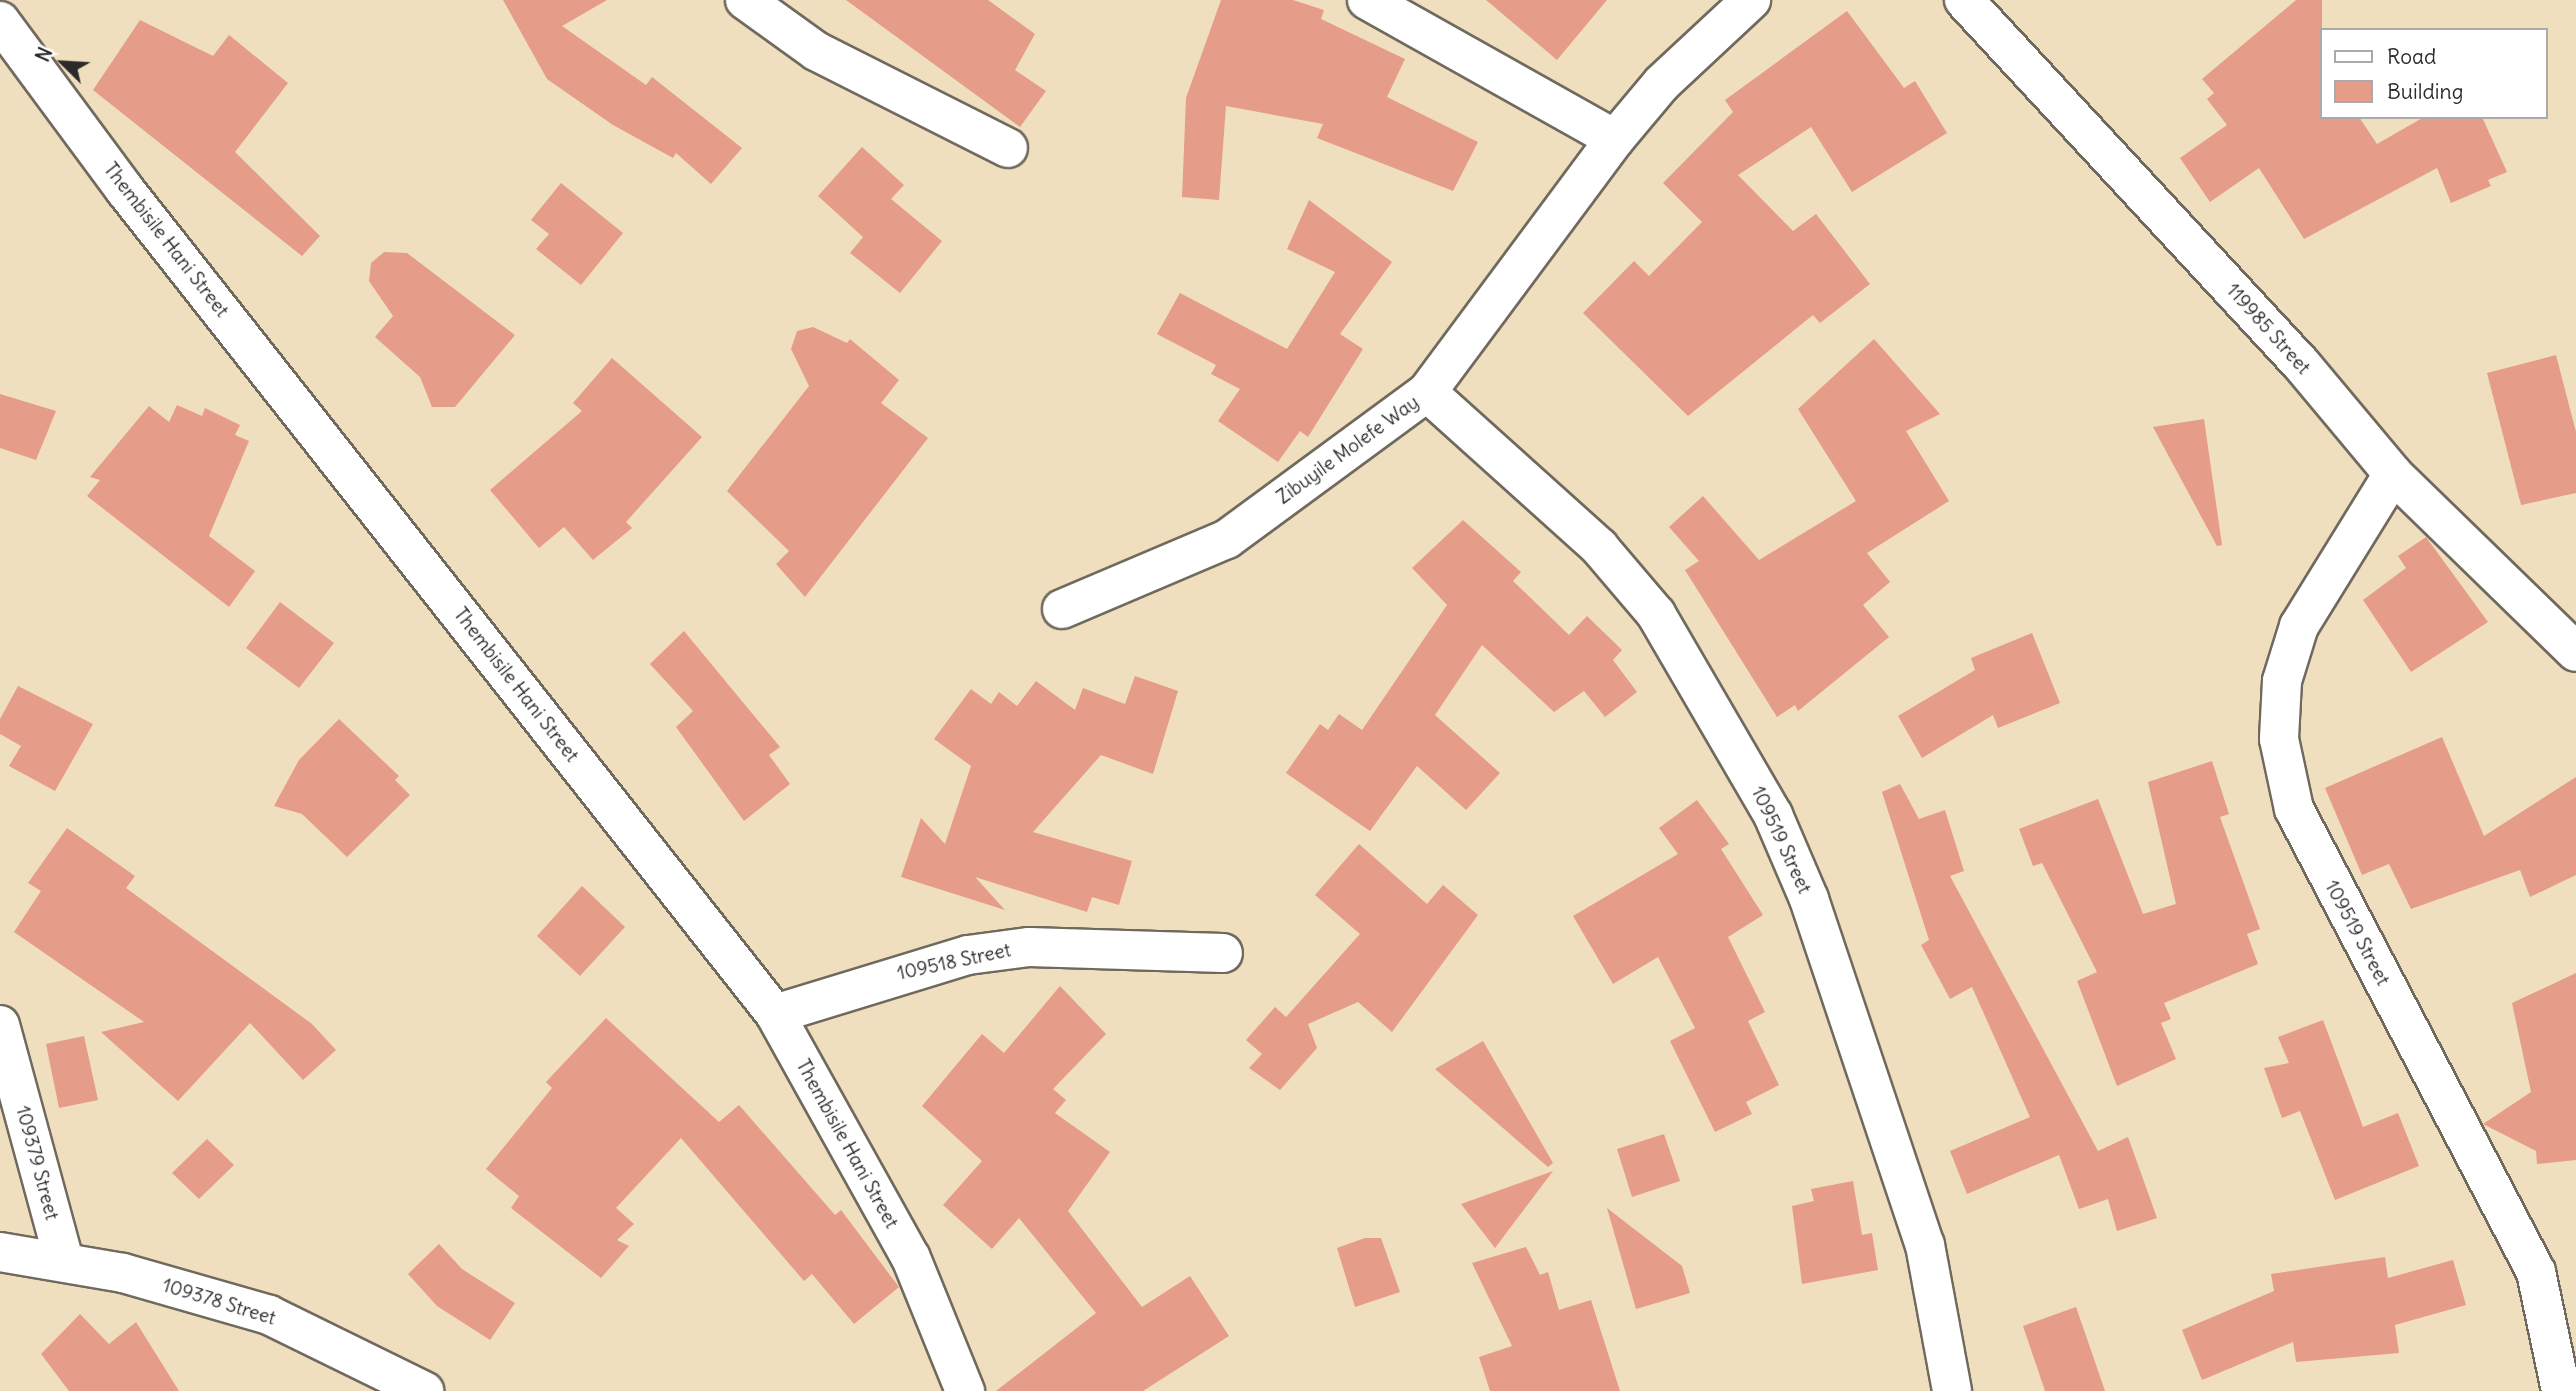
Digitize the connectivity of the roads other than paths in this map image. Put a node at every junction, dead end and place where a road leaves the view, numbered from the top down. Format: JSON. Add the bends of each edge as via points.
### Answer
{"nodes":[{"id":1,"x":20,"y":0,"type":"edge"},
{"id":2,"x":745,"y":0,"type":"edge"},
{"id":3,"x":1367,"y":0,"type":"edge"},
{"id":4,"x":1751,"y":0,"type":"edge"},
{"id":5,"x":1964,"y":0,"type":"edge"},
{"id":6,"x":0,"y":10,"type":"edge"},
{"id":7,"x":0,"y":21,"type":"edge"},
{"id":8,"x":1615,"y":139,"type":"junction"},
{"id":9,"x":1008,"y":148,"type":"dead end"},
{"id":10,"x":1427,"y":392,"type":"junction"},
{"id":11,"x":2393,"y":474,"type":"junction"},
{"id":12,"x":1062,"y":609,"type":"dead end"},
{"id":13,"x":2576,"y":652,"type":"edge"},
{"id":14,"x":1223,"y":953,"type":"dead end"},
{"id":15,"x":775,"y":1014,"type":"junction"},
{"id":16,"x":0,"y":1024,"type":"edge"},
{"id":17,"x":0,"y":1252,"type":"edge"},
{"id":18,"x":64,"y":1261,"type":"junction"},
{"id":19,"x":424,"y":1391,"type":"edge"},
{"id":20,"x":965,"y":1391,"type":"edge"},
{"id":21,"x":1952,"y":1391,"type":"edge"},
{"id":22,"x":2561,"y":1391,"type":"edge"}],
"edges":[{"from":1,"to":6,"type":"street"},
{"from":2,"to":9,"type":"street","via":[[817,51]]},
{"from":3,"to":8,"type":"street"},
{"from":4,"to":8,"type":"street","name":"Zibuyile Molefe Way","via":[[1662,83]]},
{"from":5,"to":11,"type":"street","name":"119985 Street","via":[[2302,365]]},
{"from":7,"to":15,"type":"street","name":"Thembisile Hani Street","via":[[125,190]]},
{"from":8,"to":10,"type":"street","name":"Zibuyile Molefe Way"},
{"from":10,"to":12,"type":"street","name":"Zibuyile Molefe Way","via":[[1227,538]]},
{"from":10,"to":21,"type":"street","name":"109519 Street","via":[[1599,547],[1656,614],[1773,815],[1809,899],[1925,1245]]},
{"from":11,"to":13,"type":"street","name":"119985 Street"},
{"from":11,"to":22,"type":"street","name":"109519 Street","via":[[2299,626],[2282,681],[2279,739],[2294,809],[2536,1272]]},
{"from":14,"to":15,"type":"street","name":"109518 Street","via":[[1029,947],[968,955]]},
{"from":15,"to":20,"type":"street","name":"Thembisile Hani Street","via":[[911,1258]]},
{"from":16,"to":18,"type":"street","name":"109379 Street"},
{"from":17,"to":18,"type":"street","name":"109378 Street"},
{"from":18,"to":19,"type":"street","name":"109378 Street","via":[[269,1315]]}]}
